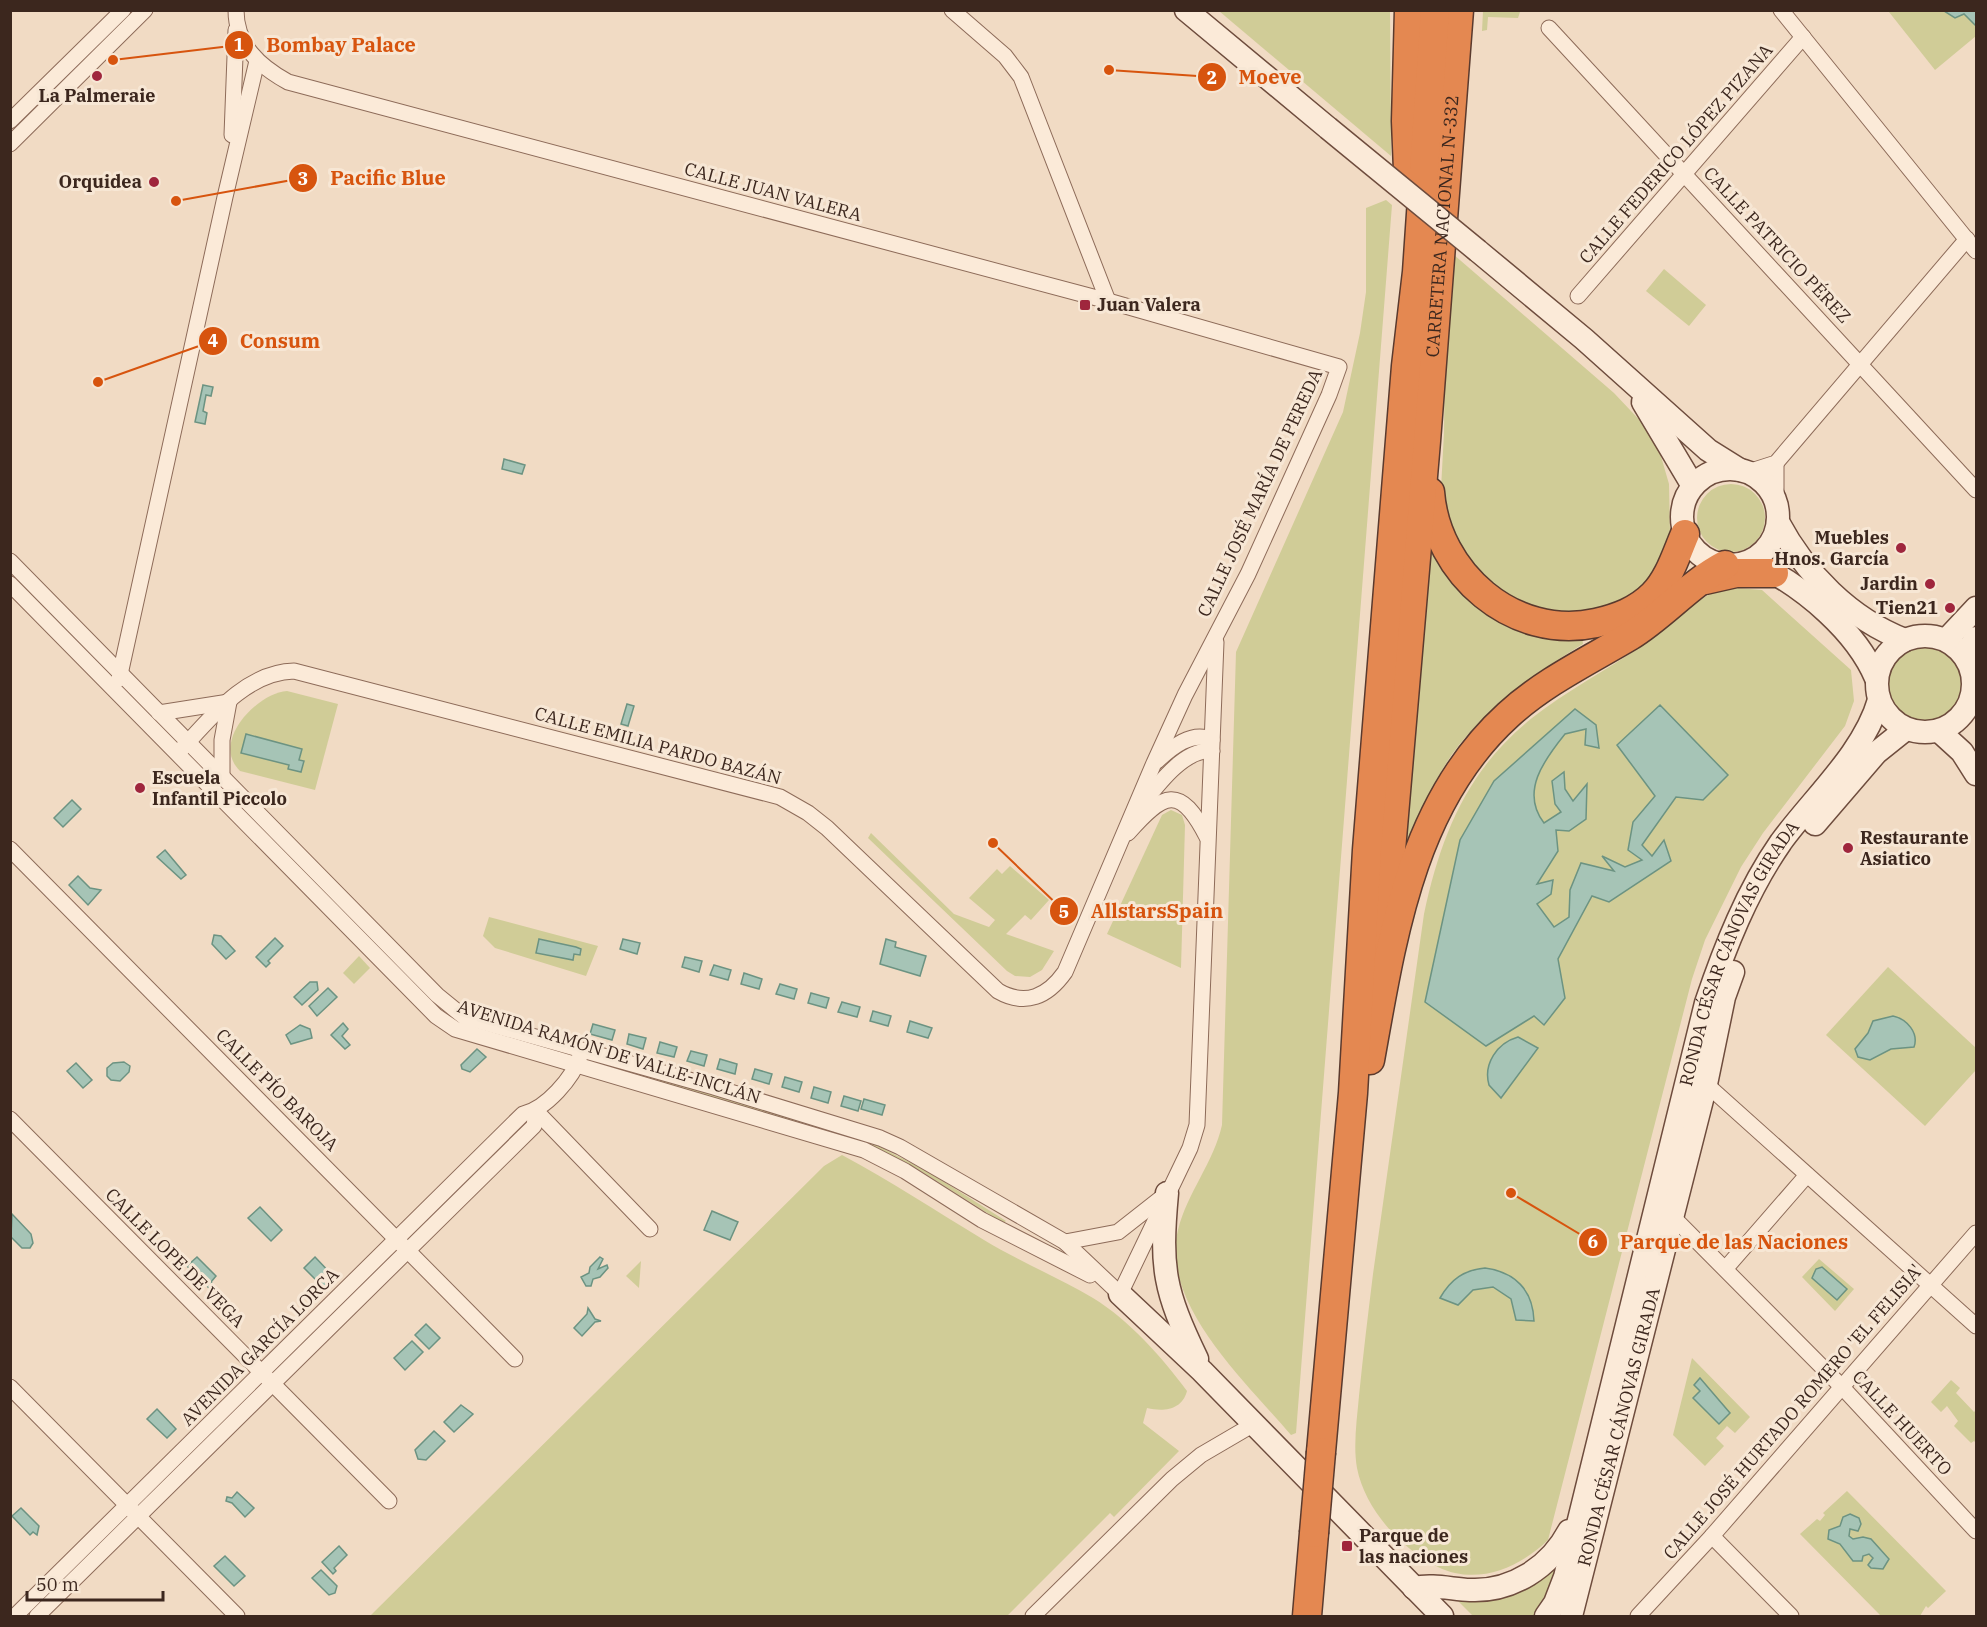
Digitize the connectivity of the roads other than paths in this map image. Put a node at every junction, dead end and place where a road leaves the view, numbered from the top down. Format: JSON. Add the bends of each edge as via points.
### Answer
{"nodes":[{"id":1,"x":123,"y":10,"type":"edge"},
{"id":2,"x":145,"y":10,"type":"edge"},
{"id":3,"x":952,"y":10,"type":"edge"},
{"id":4,"x":1186,"y":10,"type":"edge"},
{"id":5,"x":1409,"y":10,"type":"edge"},
{"id":6,"x":1435,"y":10,"type":"edge"},
{"id":7,"x":1458,"y":10,"type":"edge"},
{"id":8,"x":1781,"y":10,"type":"edge"},
{"id":9,"x":236,"y":17,"type":"edge"},
{"id":10,"x":1549,"y":28,"type":"dead end"},
{"id":11,"x":1803,"y":37,"type":"junction"},
{"id":12,"x":257,"y":62,"type":"junction"},
{"id":13,"x":10,"y":122,"type":"edge"},
{"id":14,"x":10,"y":144,"type":"edge"},
{"id":15,"x":1684,"y":173,"type":"junction"},
{"id":16,"x":225,"y":197,"type":"junction"},
{"id":17,"x":1972,"y":245,"type":"edge"},
{"id":18,"x":1578,"y":296,"type":"dead end"},
{"id":19,"x":1108,"y":301,"type":"junction"},
{"id":20,"x":1860,"y":365,"type":"junction"},
{"id":21,"x":1406,"y":366,"type":"junction"},
{"id":22,"x":1339,"y":367,"type":"joint"},
{"id":23,"x":1634,"y":385,"type":"junction"},
{"id":24,"x":1426,"y":441,"type":"junction"},
{"id":25,"x":1776,"y":463,"type":"junction"},
{"id":26,"x":1744,"y":471,"type":"junction"},
{"id":27,"x":1693,"y":486,"type":"junction"},
{"id":28,"x":1977,"y":490,"type":"edge"},
{"id":29,"x":1777,"y":512,"type":"junction"},
{"id":30,"x":1685,"y":534,"type":"junction"},
{"id":31,"x":10,"y":561,"type":"edge"},
{"id":32,"x":1750,"y":566,"type":"junction"},
{"id":33,"x":10,"y":585,"type":"edge"},
{"id":34,"x":1689,"y":587,"type":"junction"},
{"id":35,"x":1977,"y":608,"type":"edge"},
{"id":36,"x":1216,"y":636,"type":"junction"},
{"id":37,"x":1905,"y":640,"type":"junction"},
{"id":38,"x":1946,"y":640,"type":"junction"},
{"id":39,"x":1970,"y":646,"type":"edge"},
{"id":40,"x":120,"y":673,"type":"junction"},
{"id":41,"x":1878,"y":689,"type":"junction"},
{"id":42,"x":116,"y":690,"type":"junction"},
{"id":43,"x":229,"y":702,"type":"junction"},
{"id":44,"x":1974,"y":704,"type":"edge"},
{"id":45,"x":159,"y":713,"type":"junction"},
{"id":46,"x":1906,"y":729,"type":"junction"},
{"id":47,"x":1939,"y":731,"type":"junction"},
{"id":48,"x":190,"y":741,"type":"junction"},
{"id":49,"x":1212,"y":746,"type":"junction"},
{"id":50,"x":178,"y":753,"type":"junction"},
{"id":51,"x":1154,"y":763,"type":"junction"},
{"id":52,"x":222,"y":774,"type":"junction"},
{"id":53,"x":1977,"y":774,"type":"edge"},
{"id":54,"x":1128,"y":823,"type":"junction"},
{"id":55,"x":1208,"y":839,"type":"junction"},
{"id":56,"x":1120,"y":842,"type":"junction"},
{"id":57,"x":10,"y":849,"type":"edge"},
{"id":58,"x":1019,"y":999,"type":"joint"},
{"id":59,"x":582,"y":1050,"type":"junction"},
{"id":60,"x":578,"y":1065,"type":"junction"},
{"id":61,"x":1706,"y":1084,"type":"junction"},
{"id":62,"x":1353,"y":1093,"type":"junction"},
{"id":63,"x":536,"y":1111,"type":"junction"},
{"id":64,"x":10,"y":1119,"type":"edge"},
{"id":65,"x":1807,"y":1175,"type":"junction"},
{"id":66,"x":1167,"y":1193,"type":"junction"},
{"id":67,"x":1344,"y":1210,"type":"junction"},
{"id":68,"x":1672,"y":1216,"type":"junction"},
{"id":69,"x":650,"y":1229,"type":"dead end"},
{"id":70,"x":1977,"y":1233,"type":"edge"},
{"id":71,"x":397,"y":1239,"type":"junction"},
{"id":72,"x":1065,"y":1242,"type":"junction"},
{"id":73,"x":408,"y":1250,"type":"junction"},
{"id":74,"x":1726,"y":1268,"type":"junction"},
{"id":75,"x":1930,"y":1285,"type":"junction"},
{"id":76,"x":1120,"y":1293,"type":"junction"},
{"id":77,"x":1977,"y":1326,"type":"edge"},
{"id":78,"x":515,"y":1359,"type":"dead end"},
{"id":79,"x":1202,"y":1371,"type":"junction"},
{"id":80,"x":261,"y":1372,"type":"junction"},
{"id":81,"x":273,"y":1384,"type":"junction"},
{"id":82,"x":10,"y":1387,"type":"edge"},
{"id":83,"x":1842,"y":1388,"type":"junction"},
{"id":84,"x":1254,"y":1424,"type":"junction"},
{"id":85,"x":389,"y":1501,"type":"dead end"},
{"id":86,"x":127,"y":1505,"type":"junction"},
{"id":87,"x":1580,"y":1511,"type":"junction"},
{"id":88,"x":139,"y":1516,"type":"junction"},
{"id":89,"x":1977,"y":1531,"type":"edge"},
{"id":90,"x":1712,"y":1536,"type":"junction"},
{"id":91,"x":1414,"y":1588,"type":"junction"},
{"id":92,"x":15,"y":1617,"type":"edge"},
{"id":93,"x":38,"y":1617,"type":"edge"},
{"id":94,"x":237,"y":1617,"type":"edge"},
{"id":95,"x":1033,"y":1617,"type":"edge"},
{"id":96,"x":1307,"y":1617,"type":"edge"},
{"id":97,"x":1442,"y":1617,"type":"edge"},
{"id":98,"x":1546,"y":1617,"type":"edge"},
{"id":99,"x":1571,"y":1617,"type":"edge"},
{"id":100,"x":1638,"y":1617,"type":"edge"},
{"id":101,"x":1791,"y":1617,"type":"edge"}],
"edges":[{"from":1,"to":13,"type":"street"},
{"from":2,"to":14,"type":"street"},
{"from":3,"to":19,"type":"street","via":[[1005,56],[1022,77]]},
{"from":4,"to":23,"type":"street","bridge":true,"via":[[1584,339]]},
{"from":5,"to":21,"type":"highway"},
{"from":6,"to":21,"type":"highway","via":[[1417,272]]},
{"from":7,"to":24,"type":"highway","name":"CARRETERA NACIONAL N-332"},
{"from":8,"to":11,"type":"street"},
{"from":9,"to":12,"type":"street","name":"CALLE JUAN VALERA","via":[[243,41]]},
{"from":9,"to":16,"type":"street","via":[[232,135]]},
{"from":10,"to":15,"type":"street","name":"CALLE PATRICIO PÉREZ"},
{"from":11,"to":15,"type":"street","name":"CALLE FEDERICO LÓPEZ PIZANA"},
{"from":11,"to":17,"type":"street"},
{"from":12,"to":16,"type":"street"},
{"from":12,"to":19,"type":"street","name":"CALLE JUAN VALERA","via":[[296,84]]},
{"from":15,"to":18,"type":"street","name":"CALLE FEDERICO LÓPEZ PIZANA"},
{"from":15,"to":20,"type":"street","name":"CALLE PATRICIO PÉREZ"},
{"from":16,"to":40,"type":"street"},
{"from":17,"to":20,"type":"street"},
{"from":19,"to":22,"type":"street","name":"CALLE JUAN VALERA"},
{"from":20,"to":25,"type":"street"},
{"from":20,"to":28,"type":"street","name":"CALLE PATRICIO PÉREZ"},
{"from":21,"to":62,"type":"highway","via":[[1367,850]]},
{"from":22,"to":36,"type":"street","name":"CALLE JOSÉ MARÍA DE PEREDA","via":[[1262,543]]},
{"from":23,"to":26,"type":"street","via":[[1708,450]]},
{"from":23,"to":27,"type":"street"},
{"from":24,"to":30,"type":"highway","via":[[1431,505],[1448,552],[1476,590],[1517,616],[1564,626],[1587,625],[1623,615],[1638,607],[1663,583]]},
{"from":24,"to":62,"type":"highway","via":[[1388,885]]},
{"from":25,"to":26,"type":"street"},
{"from":25,"to":29,"type":"street"},
{"from":26,"to":27,"type":"street","via":[[1730,469],[1709,474]]},
{"from":26,"to":29,"type":"street","via":[[1766,484]]},
{"from":27,"to":30,"type":"street","via":[[1682,514]]},
{"from":29,"to":32,"type":"street","via":[[1766,549]]},
{"from":29,"to":37,"type":"street","via":[[1793,550],[1809,571],[1861,616]]},
{"from":30,"to":32,"type":"street","via":[[1689,544],[1705,558]]},
{"from":31,"to":40,"type":"street"},
{"from":32,"to":34,"type":"highway"},
{"from":32,"to":34,"type":"highway"},
{"from":32,"to":41,"type":"street","via":[[1852,636],[1864,653]]},
{"from":33,"to":42,"type":"street","name":"AVENIDA RAMÓN DE VALLE-INCLÁN"},
{"from":34,"to":67,"type":"highway","via":[[1652,620],[1550,682],[1508,715],[1483,739],[1440,805],[1413,869],[1391,944]]},
{"from":35,"to":38,"type":"street"},
{"from":36,"to":49,"type":"street","name":"CALLE JOSÉ MARÍA DE PEREDA"},
{"from":36,"to":51,"type":"street","name":"CALLE JOSÉ MARÍA DE PEREDA"},
{"from":37,"to":38,"type":"street","via":[[1932,636]]},
{"from":37,"to":41,"type":"street","via":[[1886,656]]},
{"from":38,"to":39,"type":"street"},
{"from":39,"to":44,"type":"street"},
{"from":40,"to":42,"type":"street"},
{"from":40,"to":45,"type":"street"},
{"from":41,"to":46,"type":"street","via":[[1889,718]]},
{"from":41,"to":87,"type":"street","name":"RONDA CÉSAR CÁNOVAS GIRADA","via":[[1862,739],[1780,844],[1744,905],[1725,949],[1706,1003]]},
{"from":42,"to":50,"type":"street","name":"AVENIDA RAMÓN DE VALLE-INCLÁN"},
{"from":43,"to":45,"type":"street"},
{"from":43,"to":48,"type":"street","name":"CALLE EMILIA PARDO BAZÁN"},
{"from":43,"to":52,"type":"street","via":[[221,749]]},
{"from":43,"to":58,"type":"street","name":"CALLE EMILIA PARDO BAZÁN","via":[[260,677],[294,670],[780,797],[827,828],[985,981],[1008,997]]},
{"from":44,"to":47,"type":"street"},
{"from":45,"to":48,"type":"street","name":"AVENIDA RAMÓN DE VALLE-INCLÁN"},
{"from":46,"to":47,"type":"street","via":[[1922,733]]},
{"from":46,"to":61,"type":"street","name":"RONDA CÉSAR CÁNOVAS GIRADA","via":[[1884,745],[1833,800],[1788,859],[1764,901],[1724,997]]},
{"from":47,"to":53,"type":"street","via":[[1962,752]]},
{"from":48,"to":50,"type":"street","name":"CALLE EMILIA PARDO BAZÁN"},
{"from":48,"to":52,"type":"street","name":"AVENIDA RAMÓN DE VALLE-INCLÁN"},
{"from":49,"to":51,"type":"street","name":"CALLE JOSÉ MARÍA DE PEREDA","via":[[1199,737],[1191,738]]},
{"from":49,"to":54,"type":"street","name":"CALLE JOSÉ MARÍA DE PEREDA","via":[[1178,767]]},
{"from":49,"to":55,"type":"street","name":"CALLE JOSÉ MARÍA DE PEREDA"},
{"from":50,"to":60,"type":"street","name":"AVENIDA RAMÓN DE VALLE-INCLÁN","via":[[436,1016],[455,1029]]},
{"from":51,"to":54,"type":"street","name":"CALLE JOSÉ MARÍA DE PEREDA"},
{"from":52,"to":59,"type":"street","name":"AVENIDA RAMÓN DE VALLE-INCLÁN","via":[[437,995],[464,1017]]},
{"from":54,"to":56,"type":"street","name":"CALLE JOSÉ MARÍA DE PEREDA"},
{"from":55,"to":56,"type":"street","name":"CALLE JOSÉ MARÍA DE PEREDA","via":[[1191,809],[1171,799],[1148,812]]},
{"from":55,"to":66,"type":"street","name":"CALLE JOSÉ MARÍA DE PEREDA","via":[[1197,1125]]},
{"from":56,"to":58,"type":"street","name":"CALLE JOSÉ MARÍA DE PEREDA","via":[[1065,972],[1043,995]]},
{"from":57,"to":71,"type":"street","name":"CALLE PÍO BAROJA"},
{"from":59,"to":60,"type":"street","name":"AVENIDA GARCÍA LORCA"},
{"from":59,"to":72,"type":"street","name":"AVENIDA RAMÓN DE VALLE-INCLÁN","via":[[880,1138]]},
{"from":60,"to":63,"type":"street","name":"AVENIDA GARCÍA LORCA"},
{"from":60,"to":76,"type":"street","name":"AVENIDA RAMÓN DE VALLE-INCLÁN","via":[[864,1150],[982,1220],[1072,1264]]},
{"from":61,"to":65,"type":"street"},
{"from":61,"to":68,"type":"street","name":"RONDA CÉSAR CÁNOVAS GIRADA"},
{"from":62,"to":67,"type":"highway"},
{"from":63,"to":69,"type":"street"},
{"from":63,"to":71,"type":"street","name":"AVENIDA GARCÍA LORCA","via":[[523,1114]]},
{"from":63,"to":73,"type":"street","name":"AVENIDA GARCÍA LORCA","via":[[534,1126]]},
{"from":64,"to":80,"type":"street","name":"CALLE LOPE DE VEGA"},
{"from":65,"to":74,"type":"street"},
{"from":65,"to":75,"type":"street"},
{"from":66,"to":72,"type":"street","name":"CALLE JOSÉ MARÍA DE PEREDA","via":[[1118,1232]]},
{"from":66,"to":76,"type":"street","name":"CALLE JOSÉ MARÍA DE PEREDA"},
{"from":66,"to":79,"type":"street","via":[[1162,1249],[1165,1277],[1172,1304]]},
{"from":67,"to":96,"type":"highway","bridge":true},
{"from":68,"to":74,"type":"street","name":"CALLE HUERTO"},
{"from":68,"to":99,"type":"street","name":"RONDA CÉSAR CÁNOVAS GIRADA"},
{"from":70,"to":75,"type":"street","name":"CALLE JOSÉ HURTADO ROMERO 'EL FELISIA'"},
{"from":71,"to":73,"type":"street","name":"CALLE PÍO BAROJA"},
{"from":71,"to":80,"type":"street","name":"AVENIDA GARCÍA LORCA"},
{"from":72,"to":76,"type":"street","name":"AVENIDA RAMÓN DE VALLE-INCLÁN"},
{"from":73,"to":78,"type":"street","name":"CALLE PÍO BAROJA"},
{"from":73,"to":81,"type":"street","name":"AVENIDA GARCÍA LORCA"},
{"from":74,"to":83,"type":"street","name":"CALLE HUERTO"},
{"from":75,"to":77,"type":"street"},
{"from":75,"to":83,"type":"street","name":"CALLE JOSÉ HURTADO ROMERO 'EL FELISIA'"},
{"from":76,"to":79,"type":"street"},
{"from":79,"to":84,"type":"street"},
{"from":80,"to":81,"type":"street","name":"CALLE LOPE DE VEGA"},
{"from":80,"to":86,"type":"street","name":"AVENIDA GARCÍA LORCA"},
{"from":81,"to":85,"type":"street","name":"CALLE LOPE DE VEGA"},
{"from":81,"to":88,"type":"street","name":"AVENIDA GARCÍA LORCA"},
{"from":82,"to":86,"type":"street"},
{"from":83,"to":89,"type":"street","name":"CALLE HUERTO"},
{"from":83,"to":90,"type":"street","name":"CALLE JOSÉ HURTADO ROMERO 'EL FELISIA'"},
{"from":84,"to":91,"type":"street"},
{"from":84,"to":95,"type":"street","via":[[1201,1455],[1172,1479]]},
{"from":86,"to":88,"type":"street"},
{"from":86,"to":92,"type":"street","name":"AVENIDA GARCÍA LORCA"},
{"from":87,"to":91,"type":"street","name":"RONDA CÉSAR CÁNOVAS GIRADA","via":[[1555,1554],[1525,1577],[1490,1589],[1428,1585]]},
{"from":87,"to":98,"type":"street","name":"RONDA CÉSAR CÁNOVAS GIRADA","via":[[1565,1577]]},
{"from":88,"to":93,"type":"street","name":"AVENIDA GARCÍA LORCA"},
{"from":88,"to":94,"type":"street"},
{"from":90,"to":100,"type":"street","name":"CALLE JOSÉ HURTADO ROMERO 'EL FELISIA'"},
{"from":90,"to":101,"type":"street"},
{"from":91,"to":97,"type":"street"}]}
